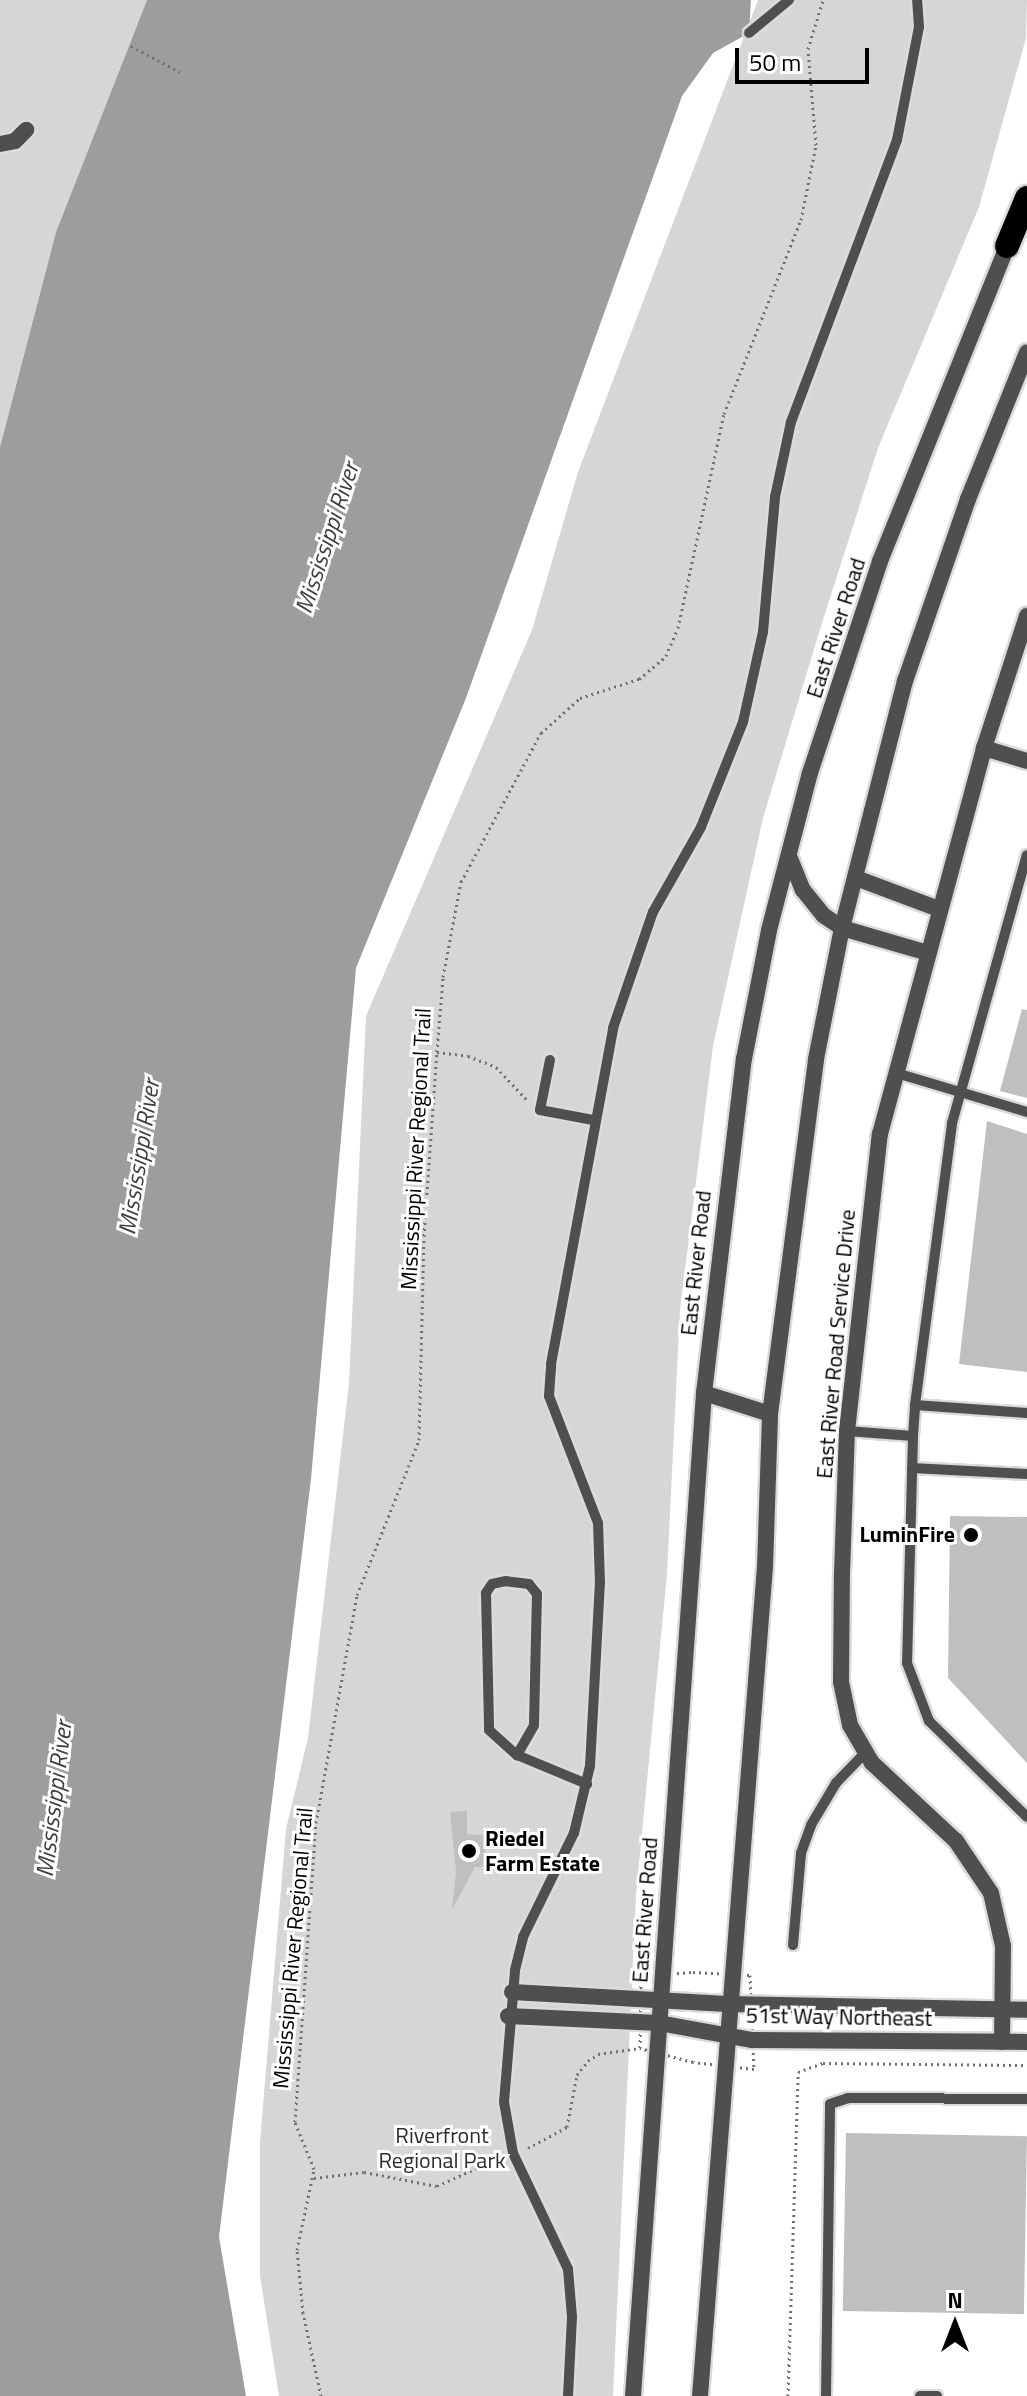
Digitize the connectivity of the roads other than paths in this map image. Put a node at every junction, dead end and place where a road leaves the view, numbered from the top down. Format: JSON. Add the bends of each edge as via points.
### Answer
{"nodes":[{"id":1,"x":789,"y":0,"type":"edge"},
{"id":2,"x":917,"y":0,"type":"edge"},
{"id":3,"x":749,"y":33,"type":"dead end"},
{"id":4,"x":26,"y":130,"type":"dead end"},
{"id":5,"x":0,"y":144,"type":"edge"},
{"id":6,"x":1027,"y":180,"type":"edge"},
{"id":7,"x":1027,"y":198,"type":"edge"},
{"id":8,"x":1007,"y":246,"type":"junction"},
{"id":9,"x":1027,"y":352,"type":"edge"},
{"id":10,"x":1027,"y":616,"type":"edge"},
{"id":11,"x":984,"y":748,"type":"junction"},
{"id":12,"x":1027,"y":761,"type":"edge"},
{"id":13,"x":1027,"y":855,"type":"edge"},
{"id":14,"x":789,"y":856,"type":"junction"},
{"id":15,"x":856,"y":878,"type":"junction"},
{"id":16,"x":939,"y":909,"type":"junction"},
{"id":17,"x":842,"y":928,"type":"junction"},
{"id":18,"x":928,"y":953,"type":"junction"},
{"id":19,"x":550,"y":1060,"type":"dead end"},
{"id":20,"x":896,"y":1073,"type":"junction"},
{"id":21,"x":963,"y":1093,"type":"junction"},
{"id":22,"x":1027,"y":1112,"type":"edge"},
{"id":23,"x":593,"y":1120,"type":"junction"},
{"id":24,"x":704,"y":1393,"type":"junction"},
{"id":25,"x":915,"y":1405,"type":"junction"},
{"id":26,"x":1027,"y":1413,"type":"edge"},
{"id":27,"x":770,"y":1414,"type":"junction"},
{"id":28,"x":847,"y":1431,"type":"junction"},
{"id":29,"x":913,"y":1436,"type":"junction"},
{"id":30,"x":912,"y":1468,"type":"junction"},
{"id":31,"x":1027,"y":1474,"type":"edge"},
{"id":32,"x":865,"y":1753,"type":"junction"},
{"id":33,"x":517,"y":1755,"type":"junction"},
{"id":34,"x":587,"y":1784,"type":"junction"},
{"id":35,"x":1027,"y":1817,"type":"edge"},
{"id":36,"x":793,"y":1945,"type":"dead end"},
{"id":37,"x":512,"y":1992,"type":"junction"},
{"id":38,"x":661,"y":1999,"type":"junction"},
{"id":39,"x":727,"y":2004,"type":"junction"},
{"id":40,"x":1004,"y":2009,"type":"junction"},
{"id":41,"x":1027,"y":2010,"type":"edge"},
{"id":42,"x":508,"y":2016,"type":"junction"},
{"id":43,"x":659,"y":2023,"type":"junction"},
{"id":44,"x":725,"y":2035,"type":"junction"},
{"id":45,"x":1002,"y":2042,"type":"junction"},
{"id":46,"x":1027,"y":2042,"type":"edge"},
{"id":47,"x":1027,"y":2099,"type":"edge"},
{"id":48,"x":568,"y":2396,"type":"edge"},
{"id":49,"x":633,"y":2396,"type":"edge"},
{"id":50,"x":700,"y":2396,"type":"edge"},
{"id":51,"x":826,"y":2396,"type":"edge"},
{"id":52,"x":920,"y":2396,"type":"edge"},
{"id":53,"x":937,"y":2396,"type":"edge"}],
"edges":[{"from":1,"to":3,"type":"lane"},
{"from":2,"to":23,"type":"lane","via":[[919,27],[897,140],[791,422],[775,497],[763,632],[743,722],[712,804],[637,952]]},
{"from":4,"to":5,"type":"street","via":[[15,141]]},
{"from":6,"to":8,"type":"street","name":"East River Road"},
{"from":7,"to":8,"type":"highway"},
{"from":8,"to":14,"type":"street","name":"East River Road","via":[[880,561],[810,773]]},
{"from":9,"to":15,"type":"street","via":[[972,487],[905,681]]},
{"from":10,"to":11,"type":"street","name":"East River Road Service Drive"},
{"from":11,"to":12,"type":"street"},
{"from":11,"to":16,"type":"street","name":"East River Road Service Drive"},
{"from":13,"to":21,"type":"lane"},
{"from":14,"to":17,"type":"street","via":[[803,890]]},
{"from":14,"to":24,"type":"street","name":"East River Road","via":[[744,1059]]},
{"from":15,"to":16,"type":"street"},
{"from":15,"to":17,"type":"street"},
{"from":16,"to":18,"type":"street","name":"East River Road Service Drive"},
{"from":17,"to":18,"type":"street"},
{"from":17,"to":27,"type":"street","via":[[816,1059]]},
{"from":18,"to":20,"type":"street","name":"East River Road Service Drive"},
{"from":19,"to":23,"type":"lane","via":[[540,1110]]},
{"from":20,"to":21,"type":"lane"},
{"from":20,"to":28,"type":"street","name":"East River Road Service Drive","via":[[874,1172]]},
{"from":21,"to":22,"type":"lane"},
{"from":21,"to":25,"type":"lane","via":[[952,1123]]},
{"from":23,"to":34,"type":"lane","via":[[549,1396],[598,1523],[600,1583]]},
{"from":24,"to":27,"type":"street"},
{"from":24,"to":38,"type":"street","name":"East River Road"},
{"from":25,"to":26,"type":"lane"},
{"from":25,"to":29,"type":"lane"},
{"from":27,"to":39,"type":"street","via":[[765,1567]]},
{"from":28,"to":29,"type":"lane"},
{"from":28,"to":32,"type":"street","name":"East River Road Service Drive","via":[[841,1682],[850,1725]]},
{"from":29,"to":30,"type":"lane"},
{"from":30,"to":31,"type":"lane"},
{"from":30,"to":35,"type":"lane","via":[[907,1663],[914,1687],[929,1721]]},
{"from":32,"to":36,"type":"lane","via":[[836,1783],[811,1825],[801,1853]]},
{"from":32,"to":40,"type":"street","name":"East River Road Service Drive","via":[[956,1841],[991,1893],[1003,1946]]},
{"from":33,"to":33,"type":"lane","via":[[534,1725],[537,1594],[529,1584],[506,1581],[492,1584],[486,1593],[489,1730]]},
{"from":33,"to":34,"type":"lane"},
{"from":34,"to":37,"type":"lane","via":[[574,1833],[523,1937]]},
{"from":37,"to":38,"type":"street","name":"51st Way Northeast"},
{"from":37,"to":42,"type":"lane"},
{"from":38,"to":39,"type":"street","name":"51st Way Northeast"},
{"from":38,"to":43,"type":"street","name":"East River Road"},
{"from":39,"to":40,"type":"street","name":"51st Way Northeast"},
{"from":39,"to":44,"type":"street"},
{"from":40,"to":41,"type":"street","name":"51st Way Northeast"},
{"from":40,"to":45,"type":"street","name":"East River Road Service Drive"},
{"from":42,"to":43,"type":"street","name":"51st Way Northeast"},
{"from":42,"to":48,"type":"lane","via":[[504,2102],[513,2153],[568,2269]]},
{"from":43,"to":44,"type":"street","name":"51st Way Northeast"},
{"from":43,"to":49,"type":"street","name":"East River Road","via":[[648,2050]]},
{"from":44,"to":45,"type":"street","name":"51st Way Northeast","via":[[752,2040]]},
{"from":44,"to":50,"type":"street"},
{"from":45,"to":46,"type":"street","name":"51st Way Northeast"},
{"from":47,"to":51,"type":"lane","via":[[848,2098],[830,2104]]},
{"from":52,"to":53,"type":"lane"}]}
